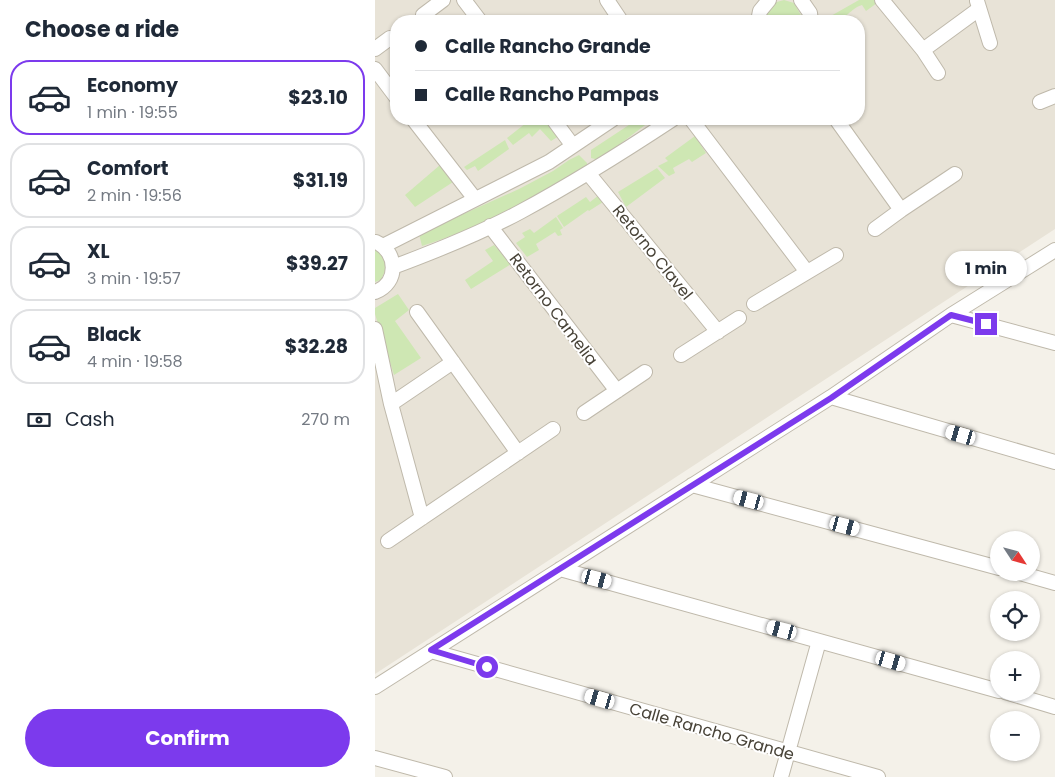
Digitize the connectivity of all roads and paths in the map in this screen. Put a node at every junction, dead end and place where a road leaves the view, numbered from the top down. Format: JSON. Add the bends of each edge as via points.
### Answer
{"nodes":[{"id":1,"x":443,"y":0,"type":"edge"},
{"id":2,"x":464,"y":0,"type":"edge"},
{"id":3,"x":607,"y":0,"type":"edge"},
{"id":4,"x":769,"y":0,"type":"edge"},
{"id":5,"x":882,"y":0,"type":"edge"},
{"id":6,"x":805,"y":1,"type":"edge"},
{"id":7,"x":978,"y":5,"type":"edge"},
{"id":8,"x":757,"y":11,"type":"edge"},
{"id":9,"x":423,"y":15,"type":"dead end"},
{"id":10,"x":475,"y":15,"type":"edge"},
{"id":11,"x":617,"y":15,"type":"edge"},
{"id":12,"x":810,"y":15,"type":"edge"},
{"id":13,"x":390,"y":38,"type":"dead end"},
{"id":14,"x":990,"y":43,"type":"dead end"},
{"id":15,"x":375,"y":50,"type":"edge"},
{"id":16,"x":923,"y":50,"type":"junction"},
{"id":17,"x":375,"y":69,"type":"edge"},
{"id":18,"x":938,"y":73,"type":"dead end"},
{"id":19,"x":390,"y":89,"type":"edge"},
{"id":20,"x":1055,"y":96,"type":"edge"},
{"id":21,"x":1040,"y":102,"type":"dead end"},
{"id":22,"x":418,"y":125,"type":"edge"},
{"id":23,"x":557,"y":125,"type":"edge"},
{"id":24,"x":604,"y":125,"type":"edge"},
{"id":25,"x":664,"y":125,"type":"edge"},
{"id":26,"x":696,"y":125,"type":"edge"},
{"id":27,"x":840,"y":125,"type":"edge"},
{"id":28,"x":573,"y":146,"type":"junction"},
{"id":29,"x":588,"y":173,"type":"junction"},
{"id":30,"x":955,"y":174,"type":"dead end"},
{"id":31,"x":475,"y":199,"type":"junction"},
{"id":32,"x":901,"y":210,"type":"junction"},
{"id":33,"x":490,"y":226,"type":"junction"},
{"id":34,"x":875,"y":229,"type":"dead end"},
{"id":35,"x":379,"y":244,"type":"edge"},
{"id":36,"x":1055,"y":250,"type":"edge"},
{"id":37,"x":836,"y":255,"type":"dead end"},
{"id":38,"x":393,"y":267,"type":"junction"},
{"id":39,"x":807,"y":272,"type":"junction"},
{"id":40,"x":375,"y":292,"type":"edge"},
{"id":41,"x":754,"y":304,"type":"dead end"},
{"id":42,"x":417,"y":312,"type":"dead end"},
{"id":43,"x":951,"y":315,"type":"junction"},
{"id":44,"x":739,"y":318,"type":"dead end"},
{"id":45,"x":375,"y":329,"type":"edge"},
{"id":46,"x":718,"y":332,"type":"junction"},
{"id":47,"x":1055,"y":342,"type":"edge"},
{"id":48,"x":681,"y":355,"type":"dead end"},
{"id":49,"x":453,"y":362,"type":"junction"},
{"id":50,"x":645,"y":372,"type":"dead end"},
{"id":51,"x":617,"y":391,"type":"junction"},
{"id":52,"x":831,"y":398,"type":"junction"},
{"id":53,"x":391,"y":404,"type":"junction"},
{"id":54,"x":584,"y":413,"type":"dead end"},
{"id":55,"x":553,"y":429,"type":"dead end"},
{"id":56,"x":518,"y":453,"type":"junction"},
{"id":57,"x":1055,"y":462,"type":"edge"},
{"id":58,"x":692,"y":485,"type":"junction"},
{"id":59,"x":422,"y":518,"type":"junction"},
{"id":60,"x":388,"y":541,"type":"dead end"},
{"id":61,"x":990,"y":566,"type":"edge"},
{"id":62,"x":560,"y":569,"type":"junction"},
{"id":63,"x":1040,"y":579,"type":"edge"},
{"id":64,"x":1055,"y":583,"type":"edge"},
{"id":65,"x":819,"y":640,"type":"junction"},
{"id":66,"x":431,"y":650,"type":"junction"},
{"id":67,"x":375,"y":687,"type":"edge"},
{"id":68,"x":990,"y":688,"type":"edge"},
{"id":69,"x":1035,"y":701,"type":"edge"},
{"id":70,"x":1055,"y":707,"type":"edge"},
{"id":71,"x":788,"y":752,"type":"junction"},
{"id":72,"x":375,"y":758,"type":"edge"},
{"id":73,"x":445,"y":777,"type":"edge"},
{"id":74,"x":781,"y":777,"type":"edge"},
{"id":75,"x":878,"y":777,"type":"edge"}],
"edges":[{"from":1,"to":9,"type":"street"},
{"from":2,"to":10,"type":"street"},
{"from":3,"to":11,"type":"street"},
{"from":4,"to":8,"type":"street"},
{"from":5,"to":16,"type":"street"},
{"from":6,"to":12,"type":"street"},
{"from":7,"to":14,"type":"street"},
{"from":7,"to":16,"type":"street"},
{"from":13,"to":15,"type":"street"},
{"from":16,"to":18,"type":"street"},
{"from":17,"to":19,"type":"street"},
{"from":20,"to":21,"type":"street"},
{"from":22,"to":31,"type":"street"},
{"from":23,"to":28,"type":"street"},
{"from":24,"to":28,"type":"street"},
{"from":25,"to":29,"type":"street"},
{"from":26,"to":39,"type":"street"},
{"from":27,"to":32,"type":"street"},
{"from":28,"to":31,"type":"street","via":[[549,162]]},
{"from":29,"to":33,"type":"street"},
{"from":29,"to":46,"type":"street","name":"Retorno Clavel"},
{"from":30,"to":32,"type":"street"},
{"from":31,"to":35,"type":"street"},
{"from":32,"to":34,"type":"street"},
{"from":33,"to":38,"type":"street"},
{"from":33,"to":51,"type":"street","name":"Retorno Camelia"},
{"from":35,"to":38,"type":"street","via":[[391,255]]},
{"from":36,"to":43,"type":"street"},
{"from":37,"to":39,"type":"street"},
{"from":38,"to":40,"type":"street","via":[[392,277],[386,286]]},
{"from":39,"to":41,"type":"street"},
{"from":42,"to":49,"type":"street"},
{"from":43,"to":47,"type":"street"},
{"from":43,"to":52,"type":"street"},
{"from":44,"to":46,"type":"street"},
{"from":45,"to":53,"type":"street"},
{"from":46,"to":48,"type":"street"},
{"from":49,"to":53,"type":"street"},
{"from":49,"to":56,"type":"street"},
{"from":50,"to":51,"type":"street"},
{"from":51,"to":54,"type":"street"},
{"from":52,"to":57,"type":"street"},
{"from":52,"to":58,"type":"street"},
{"from":53,"to":59,"type":"street"},
{"from":55,"to":56,"type":"street"},
{"from":56,"to":59,"type":"street"},
{"from":58,"to":61,"type":"street"},
{"from":58,"to":62,"type":"street"},
{"from":59,"to":60,"type":"street"},
{"from":62,"to":65,"type":"street"},
{"from":62,"to":66,"type":"street"},
{"from":63,"to":64,"type":"street"},
{"from":65,"to":68,"type":"street"},
{"from":65,"to":71,"type":"street"},
{"from":66,"to":67,"type":"street"},
{"from":66,"to":71,"type":"street","name":"Calle Rancho Grande"},
{"from":69,"to":70,"type":"street"},
{"from":71,"to":74,"type":"street"},
{"from":71,"to":75,"type":"street","name":"Calle Rancho Grande"},
{"from":72,"to":73,"type":"street"}]}
